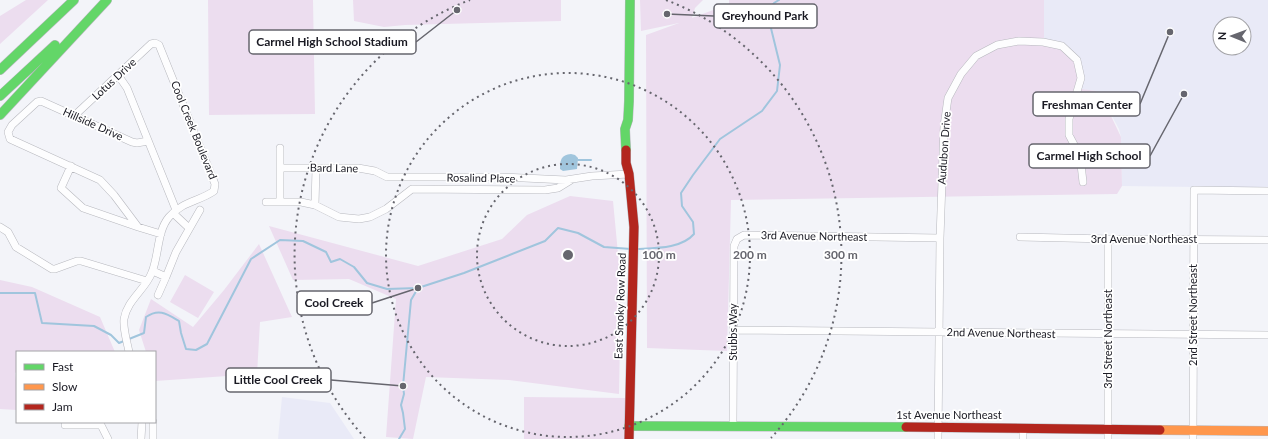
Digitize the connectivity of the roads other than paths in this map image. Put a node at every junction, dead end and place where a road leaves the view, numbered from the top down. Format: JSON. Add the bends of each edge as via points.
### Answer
{"nodes":[{"id":1,"x":74,"y":0,"type":"edge"},
{"id":2,"x":104,"y":0,"type":"edge"},
{"id":3,"x":107,"y":0,"type":"edge"},
{"id":4,"x":630,"y":0,"type":"edge"},
{"id":5,"x":155,"y":43,"type":"joint"},
{"id":6,"x":0,"y":63,"type":"edge"},
{"id":7,"x":0,"y":70,"type":"edge"},
{"id":8,"x":118,"y":75,"type":"junction"},
{"id":9,"x":0,"y":96,"type":"edge"},
{"id":10,"x":0,"y":115,"type":"edge"},
{"id":11,"x":74,"y":116,"type":"junction"},
{"id":12,"x":148,"y":141,"type":"junction"},
{"id":13,"x":280,"y":148,"type":"dead end"},
{"id":14,"x":71,"y":166,"type":"junction"},
{"id":15,"x":280,"y":168,"type":"junction"},
{"id":16,"x":316,"y":168,"type":"junction"},
{"id":17,"x":630,"y":174,"type":"junction"},
{"id":18,"x":387,"y":177,"type":"joint"},
{"id":19,"x":574,"y":179,"type":"junction"},
{"id":20,"x":1083,"y":182,"type":"dead end"},
{"id":21,"x":1268,"y":191,"type":"edge"},
{"id":22,"x":266,"y":202,"type":"dead end"},
{"id":23,"x":280,"y":202,"type":"junction"},
{"id":24,"x":315,"y":205,"type":"junction"},
{"id":25,"x":200,"y":210,"type":"dead end"},
{"id":26,"x":174,"y":212,"type":"junction"},
{"id":27,"x":0,"y":227,"type":"edge"},
{"id":28,"x":138,"y":227,"type":"junction"},
{"id":29,"x":189,"y":228,"type":"junction"},
{"id":30,"x":161,"y":234,"type":"junction"},
{"id":31,"x":1020,"y":237,"type":"dead end"},
{"id":32,"x":940,"y":238,"type":"junction"},
{"id":33,"x":738,"y":239,"type":"joint"},
{"id":34,"x":1108,"y":239,"type":"junction"},
{"id":35,"x":1193,"y":239,"type":"junction"},
{"id":36,"x":1268,"y":240,"type":"edge"},
{"id":37,"x":153,"y":271,"type":"junction"},
{"id":38,"x":166,"y":277,"type":"junction"},
{"id":39,"x":147,"y":281,"type":"junction"},
{"id":40,"x":158,"y":295,"type":"dead end"},
{"id":41,"x":734,"y":330,"type":"junction"},
{"id":42,"x":940,"y":332,"type":"junction"},
{"id":43,"x":1108,"y":334,"type":"junction"},
{"id":44,"x":1193,"y":334,"type":"junction"},
{"id":45,"x":1268,"y":335,"type":"edge"},
{"id":46,"x":129,"y":351,"type":"edge"},
{"id":47,"x":142,"y":423,"type":"edge"},
{"id":48,"x":153,"y":423,"type":"edge"},
{"id":49,"x":65,"y":425,"type":"dead end"},
{"id":50,"x":629,"y":426,"type":"junction"},
{"id":51,"x":733,"y":426,"type":"junction"},
{"id":52,"x":938,"y":427,"type":"junction"},
{"id":53,"x":1023,"y":428,"type":"junction"},
{"id":54,"x":1108,"y":429,"type":"junction"},
{"id":55,"x":1268,"y":431,"type":"edge"},
{"id":56,"x":1193,"y":435,"type":"edge"},
{"id":57,"x":108,"y":439,"type":"edge"},
{"id":58,"x":141,"y":439,"type":"edge"},
{"id":59,"x":153,"y":439,"type":"edge"},
{"id":60,"x":629,"y":439,"type":"edge"},
{"id":61,"x":938,"y":439,"type":"edge"},
{"id":62,"x":1022,"y":439,"type":"edge"},
{"id":63,"x":1108,"y":439,"type":"edge"}],
"edges":[{"from":1,"to":6,"type":"main road"},
{"from":1,"to":7,"type":"main road"},
{"from":2,"to":9,"type":"main road"},
{"from":3,"to":10,"type":"main road"},
{"from":4,"to":17,"type":"main road","name":"East Smoky Row Road","via":[[628,120],[625,129],[626,163]]},
{"from":5,"to":8,"type":"street","name":"Lotus Drive"},
{"from":5,"to":26,"type":"street","name":"Cool Creek Boulevard","via":[[159,44],[215,184],[211,193],[182,205]]},
{"from":8,"to":11,"type":"street","name":"Lotus Drive"},
{"from":8,"to":12,"type":"street","via":[[127,88]]},
{"from":11,"to":12,"type":"street","name":"Hillside Drive","via":[[132,142]]},
{"from":11,"to":14,"type":"street","name":"Hillside Drive","via":[[39,101],[8,129],[10,139]]},
{"from":12,"to":26,"type":"street"},
{"from":13,"to":15,"type":"street"},
{"from":14,"to":28,"type":"street","via":[[104,183]]},
{"from":14,"to":28,"type":"street","via":[[61,188],[83,208]]},
{"from":15,"to":16,"type":"street","name":"Bard Lane"},
{"from":15,"to":23,"type":"street"},
{"from":16,"to":18,"type":"street","name":"Bard Lane","via":[[358,168],[375,171]]},
{"from":16,"to":24,"type":"street"},
{"from":17,"to":19,"type":"street","name":"Rosalind Place"},
{"from":17,"to":50,"type":"main road","name":"East Smoky Row Road","via":[[634,264]]},
{"from":18,"to":19,"type":"street","name":"Rosalind Place"},
{"from":19,"to":24,"type":"street","name":"Rosalind Place","via":[[558,188],[545,190],[412,189],[386,209],[370,217],[358,219],[340,217]]},
{"from":20,"to":32,"type":"street","name":"Audubon Drive","via":[[1080,156],[1069,135],[1069,119],[1081,78],[1077,60],[1062,46],[1043,42],[1019,41],[997,45],[976,56],[961,74],[948,98],[944,126]]},
{"from":21,"to":35,"type":"street","name":"2nd Street Northeast","via":[[1194,190]]},
{"from":22,"to":23,"type":"street"},
{"from":23,"to":24,"type":"street"},
{"from":25,"to":29,"type":"street"},
{"from":26,"to":29,"type":"street"},
{"from":26,"to":30,"type":"street","name":"Cool Creek Boulevard"},
{"from":27,"to":39,"type":"street","via":[[8,232],[16,247],[52,269],[81,261]]},
{"from":28,"to":30,"type":"street"},
{"from":29,"to":38,"type":"street"},
{"from":30,"to":37,"type":"street","name":"Cool Creek Boulevard"},
{"from":31,"to":34,"type":"street","name":"3rd Avenue Northeast"},
{"from":32,"to":33,"type":"street","name":"3rd Avenue Northeast","via":[[744,235]]},
{"from":32,"to":42,"type":"street","name":"Audubon Drive"},
{"from":33,"to":41,"type":"street","name":"Stubbs Way","via":[[734,246]]},
{"from":34,"to":35,"type":"street","name":"3rd Avenue Northeast"},
{"from":34,"to":43,"type":"street","name":"3rd Street Northeast"},
{"from":35,"to":36,"type":"street","name":"3rd Avenue Northeast"},
{"from":35,"to":44,"type":"street","name":"2nd Street Northeast"},
{"from":37,"to":38,"type":"street"},
{"from":37,"to":39,"type":"street","name":"Cool Creek Boulevard"},
{"from":38,"to":40,"type":"street"},
{"from":39,"to":46,"type":"street","name":"Cool Creek Boulevard","via":[[128,308],[124,319]]},
{"from":41,"to":42,"type":"street","name":"2nd Avenue Northeast"},
{"from":41,"to":51,"type":"street","name":"Stubbs Way"},
{"from":42,"to":43,"type":"street","name":"2nd Avenue Northeast"},
{"from":42,"to":52,"type":"street","name":"Audubon Drive"},
{"from":43,"to":44,"type":"street","name":"2nd Avenue Northeast"},
{"from":43,"to":54,"type":"street","name":"3rd Street Northeast"},
{"from":44,"to":45,"type":"street","name":"2nd Avenue Northeast"},
{"from":44,"to":56,"type":"street","name":"2nd Street Northeast"},
{"from":47,"to":58,"type":"street"},
{"from":48,"to":59,"type":"street"},
{"from":49,"to":57,"type":"street","via":[[101,425]]},
{"from":50,"to":51,"type":"main road","name":"1st Avenue Northeast"},
{"from":50,"to":60,"type":"main road","name":"East Smoky Row Road"},
{"from":51,"to":52,"type":"main road","name":"1st Avenue Northeast"},
{"from":52,"to":53,"type":"main road","name":"1st Avenue Northeast"},
{"from":52,"to":61,"type":"street","name":"Audubon Drive"},
{"from":53,"to":54,"type":"main road","name":"1st Avenue Northeast"},
{"from":53,"to":62,"type":"street"},
{"from":54,"to":56,"type":"main road","name":"1st Avenue Northeast"},
{"from":54,"to":63,"type":"street","name":"3rd Street Northeast"},
{"from":55,"to":56,"type":"main road","name":"1st Avenue Northeast"}]}
